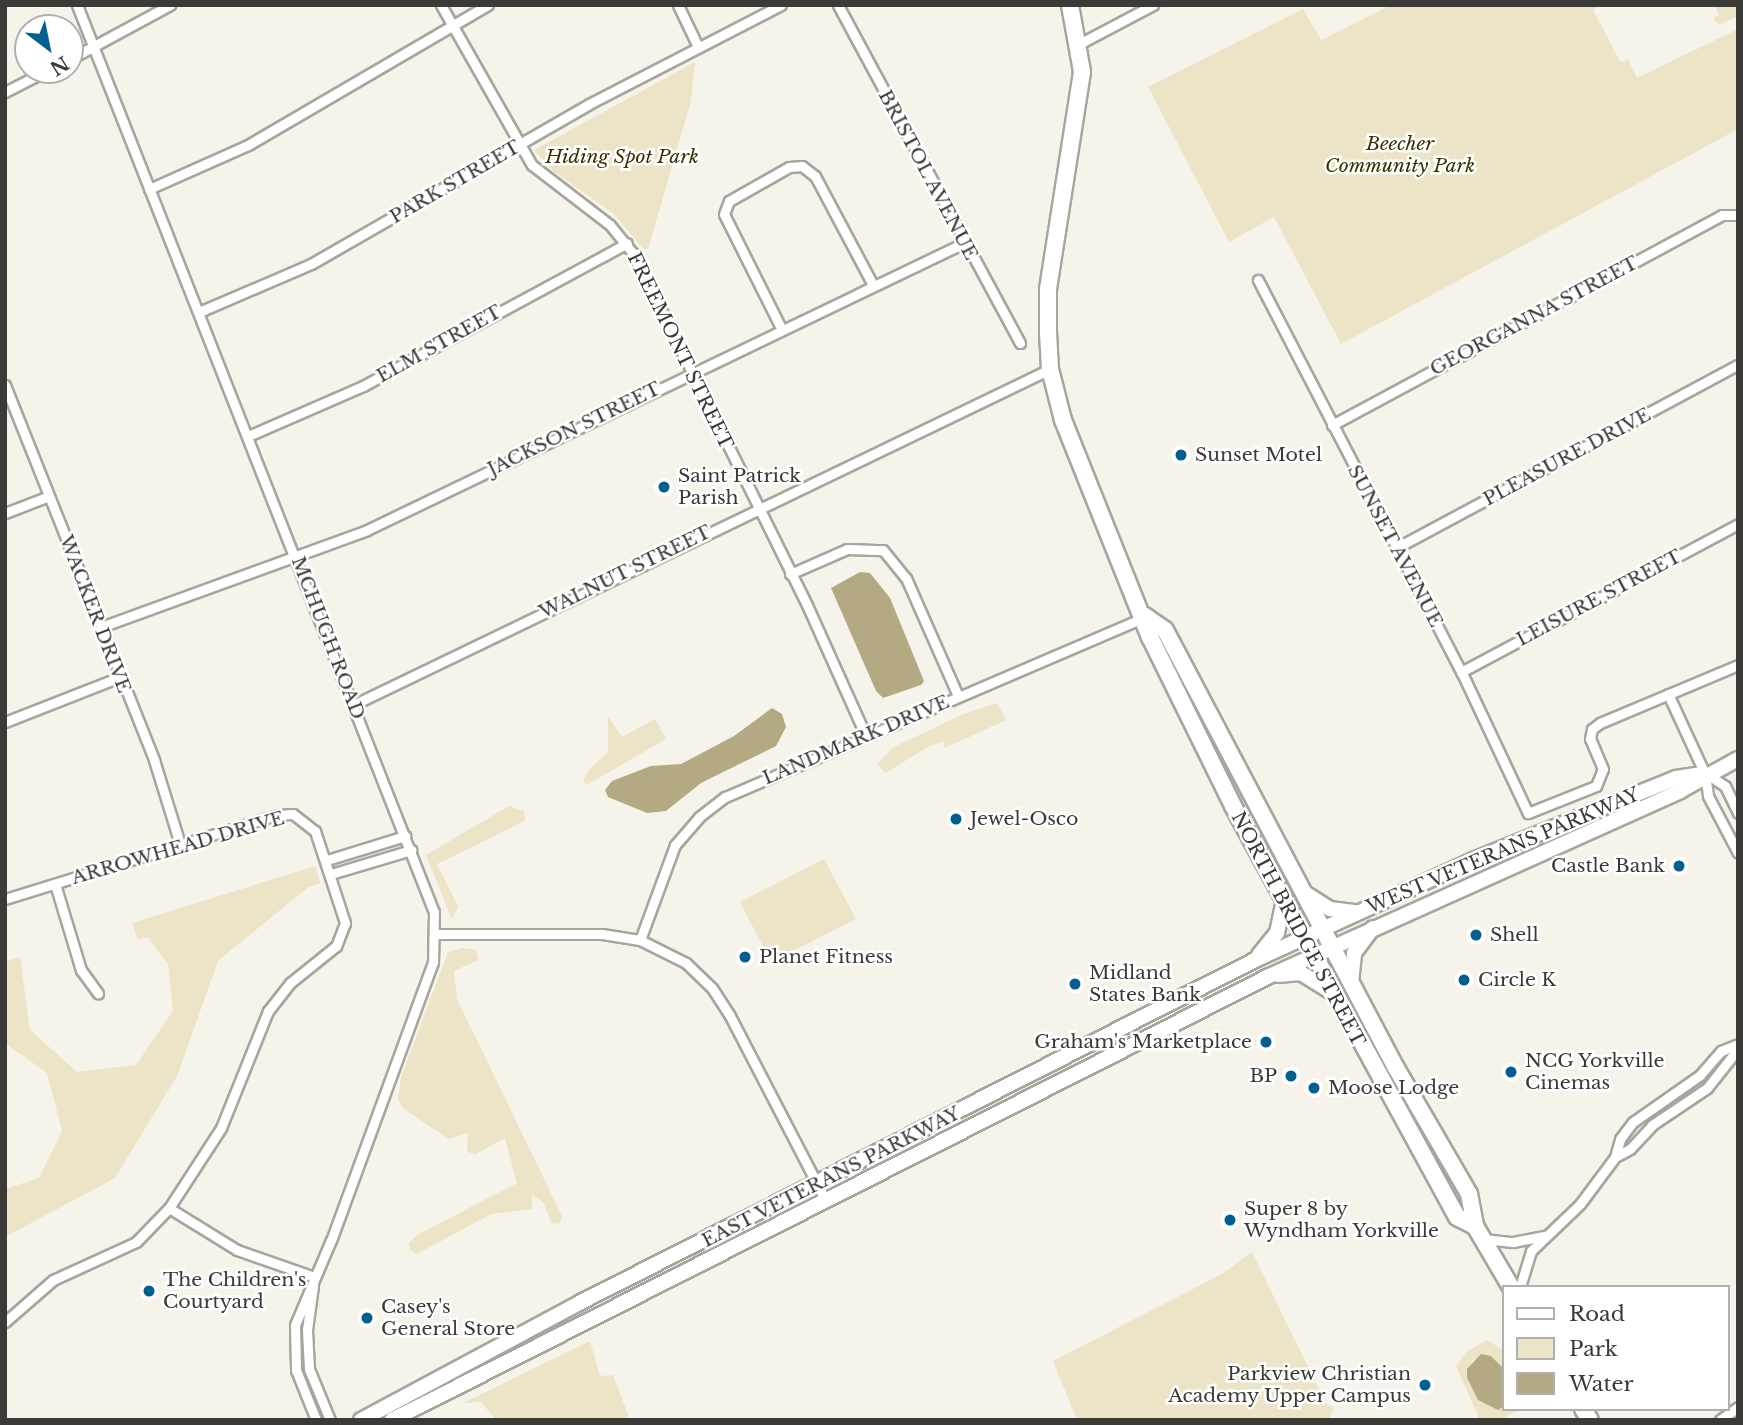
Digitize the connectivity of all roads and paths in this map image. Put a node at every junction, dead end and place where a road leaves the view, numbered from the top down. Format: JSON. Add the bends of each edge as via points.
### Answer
{"nodes":[{"id":1,"x":77,"y":5,"type":"edge"},
{"id":2,"x":170,"y":5,"type":"edge"},
{"id":3,"x":441,"y":5,"type":"edge"},
{"id":4,"x":488,"y":5,"type":"edge"},
{"id":5,"x":678,"y":5,"type":"edge"},
{"id":6,"x":781,"y":5,"type":"edge"},
{"id":7,"x":838,"y":5,"type":"edge"},
{"id":8,"x":1070,"y":5,"type":"edge"},
{"id":9,"x":1153,"y":5,"type":"edge"},
{"id":10,"x":452,"y":26,"type":"junction"},
{"id":11,"x":1079,"y":44,"type":"junction"},
{"id":12,"x":93,"y":47,"type":"junction"},
{"id":13,"x":698,"y":47,"type":"junction"},
{"id":14,"x":84,"y":51,"type":"edge"},
{"id":15,"x":21,"y":84,"type":"edge"},
{"id":16,"x":5,"y":92,"type":"edge"},
{"id":17,"x":519,"y":146,"type":"junction"},
{"id":18,"x":149,"y":189,"type":"junction"},
{"id":19,"x":1738,"y":215,"type":"edge"},
{"id":20,"x":627,"y":243,"type":"junction"},
{"id":21,"x":964,"y":243,"type":"junction"},
{"id":22,"x":1258,"y":280,"type":"dead end"},
{"id":23,"x":873,"y":285,"type":"junction"},
{"id":24,"x":199,"y":312,"type":"junction"},
{"id":25,"x":781,"y":328,"type":"junction"},
{"id":26,"x":1020,"y":343,"type":"dead end"},
{"id":27,"x":1738,"y":365,"type":"edge"},
{"id":28,"x":1050,"y":369,"type":"junction"},
{"id":29,"x":690,"y":371,"type":"junction"},
{"id":30,"x":5,"y":385,"type":"edge"},
{"id":31,"x":1332,"y":425,"type":"junction"},
{"id":32,"x":247,"y":436,"type":"junction"},
{"id":33,"x":49,"y":496,"type":"junction"},
{"id":34,"x":756,"y":508,"type":"junction"},
{"id":35,"x":5,"y":513,"type":"edge"},
{"id":36,"x":1738,"y":524,"type":"edge"},
{"id":37,"x":1396,"y":548,"type":"junction"},
{"id":38,"x":296,"y":559,"type":"junction"},
{"id":39,"x":790,"y":574,"type":"junction"},
{"id":40,"x":1145,"y":616,"type":"junction"},
{"id":41,"x":101,"y":627,"type":"junction"},
{"id":42,"x":1738,"y":664,"type":"edge"},
{"id":43,"x":1461,"y":672,"type":"junction"},
{"id":44,"x":120,"y":677,"type":"junction"},
{"id":45,"x":1668,"y":694,"type":"junction"},
{"id":46,"x":958,"y":696,"type":"junction"},
{"id":47,"x":353,"y":705,"type":"junction"},
{"id":48,"x":5,"y":722,"type":"edge"},
{"id":49,"x":866,"y":736,"type":"junction"},
{"id":50,"x":1738,"y":759,"type":"edge"},
{"id":51,"x":1705,"y":774,"type":"junction"},
{"id":52,"x":1738,"y":813,"type":"edge"},
{"id":53,"x":405,"y":836,"type":"junction"},
{"id":54,"x":180,"y":844,"type":"junction"},
{"id":55,"x":411,"y":850,"type":"junction"},
{"id":56,"x":1738,"y":853,"type":"edge"},
{"id":57,"x":327,"y":860,"type":"junction"},
{"id":58,"x":331,"y":874,"type":"junction"},
{"id":59,"x":55,"y":884,"type":"junction"},
{"id":60,"x":1301,"y":891,"type":"junction"},
{"id":61,"x":5,"y":899,"type":"edge"},
{"id":62,"x":1284,"y":901,"type":"junction"},
{"id":63,"x":1358,"y":912,"type":"junction"},
{"id":64,"x":1374,"y":927,"type":"junction"},
{"id":65,"x":1322,"y":928,"type":"junction"},
{"id":66,"x":436,"y":934,"type":"junction"},
{"id":67,"x":1303,"y":937,"type":"junction"},
{"id":68,"x":640,"y":940,"type":"junction"},
{"id":69,"x":1331,"y":946,"type":"junction"},
{"id":70,"x":1311,"y":955,"type":"junction"},
{"id":71,"x":1255,"y":960,"type":"junction"},
{"id":72,"x":1267,"y":976,"type":"junction"},
{"id":73,"x":1350,"y":983,"type":"junction"},
{"id":74,"x":1331,"y":992,"type":"junction"},
{"id":75,"x":98,"y":993,"type":"dead end"},
{"id":76,"x":1738,"y":1046,"type":"edge"},
{"id":77,"x":1615,"y":1157,"type":"junction"},
{"id":78,"x":818,"y":1185,"type":"junction"},
{"id":79,"x":825,"y":1199,"type":"junction"},
{"id":80,"x":169,"y":1208,"type":"junction"},
{"id":81,"x":1479,"y":1232,"type":"junction"},
{"id":82,"x":1547,"y":1235,"type":"junction"},
{"id":83,"x":314,"y":1278,"type":"junction"},
{"id":84,"x":1510,"y":1285,"type":"edge"},
{"id":85,"x":1520,"y":1285,"type":"edge"},
{"id":86,"x":5,"y":1322,"type":"edge"},
{"id":87,"x":1738,"y":1407,"type":"edge"},
{"id":88,"x":316,"y":1420,"type":"edge"},
{"id":89,"x":330,"y":1420,"type":"edge"},
{"id":90,"x":361,"y":1420,"type":"edge"},
{"id":91,"x":392,"y":1420,"type":"edge"},
{"id":92,"x":1720,"y":1420,"type":"edge"}],
"edges":[{"from":1,"to":12,"type":"street","name":"MCHUGH ROAD"},
{"from":2,"to":12,"type":"street"},
{"from":3,"to":10,"type":"street","name":"FREEMONT STREET"},
{"from":4,"to":10,"type":"street"},
{"from":5,"to":13,"type":"street"},
{"from":6,"to":13,"type":"street","name":"PARK STREET"},
{"from":7,"to":21,"type":"street","name":"BRISTOL AVENUE"},
{"from":8,"to":11,"type":"highway","name":"NORTH BRIDGE STREET"},
{"from":9,"to":11,"type":"street"},
{"from":10,"to":17,"type":"street","name":"FREEMONT STREET"},
{"from":10,"to":18,"type":"street","via":[[247,146]]},
{"from":11,"to":28,"type":"highway","name":"NORTH BRIDGE STREET","via":[[1078,113],[1048,290]]},
{"from":12,"to":14,"type":"street"},
{"from":12,"to":18,"type":"street","name":"MCHUGH ROAD"},
{"from":13,"to":17,"type":"street","name":"PARK STREET"},
{"from":15,"to":16,"type":"street"},
{"from":17,"to":20,"type":"street","name":"FREEMONT STREET","via":[[549,181],[595,213]]},
{"from":17,"to":24,"type":"street","name":"PARK STREET","via":[[311,264]]},
{"from":18,"to":24,"type":"street","name":"MCHUGH ROAD"},
{"from":19,"to":31,"type":"street","name":"GEORGANNA STREET","via":[[1722,215]]},
{"from":20,"to":29,"type":"street","name":"FREEMONT STREET"},
{"from":20,"to":32,"type":"street","name":"ELM STREET","via":[[382,376]]},
{"from":21,"to":23,"type":"street","name":"JACKSON STREET"},
{"from":21,"to":26,"type":"street","name":"BRISTOL AVENUE"},
{"from":22,"to":31,"type":"street","name":"SUNSET AVENUE"},
{"from":23,"to":25,"type":"street","name":"JACKSON STREET"},
{"from":23,"to":25,"type":"street","via":[[815,176],[802,166],[789,167],[729,201],[724,214]]},
{"from":24,"to":32,"type":"street","name":"MCHUGH ROAD"},
{"from":25,"to":29,"type":"street","name":"JACKSON STREET"},
{"from":27,"to":37,"type":"street","name":"PLEASURE DRIVE"},
{"from":28,"to":34,"type":"street","name":"WALNUT STREET"},
{"from":28,"to":40,"type":"highway","name":"NORTH BRIDGE STREET","via":[[1074,453]]},
{"from":29,"to":34,"type":"street","name":"FREEMONT STREET"},
{"from":29,"to":38,"type":"street","name":"JACKSON STREET","via":[[367,530]]},
{"from":30,"to":33,"type":"street","name":"WACKER DRIVE"},
{"from":31,"to":37,"type":"street","name":"SUNSET AVENUE"},
{"from":32,"to":38,"type":"street","name":"MCHUGH ROAD"},
{"from":33,"to":35,"type":"street"},
{"from":33,"to":41,"type":"street","name":"WACKER DRIVE"},
{"from":34,"to":39,"type":"street","name":"FREEMONT STREET"},
{"from":34,"to":47,"type":"street","name":"WALNUT STREET"},
{"from":36,"to":43,"type":"street","name":"LEISURE STREET"},
{"from":37,"to":43,"type":"street","name":"SUNSET AVENUE"},
{"from":38,"to":41,"type":"street","name":"JACKSON STREET","via":[[169,598]]},
{"from":38,"to":47,"type":"street","name":"MCHUGH ROAD"},
{"from":39,"to":46,"type":"street","via":[[847,549],[883,550],[906,578]]},
{"from":39,"to":49,"type":"street","name":"FREEMONT STREET"},
{"from":40,"to":46,"type":"street","name":"LANDMARK DRIVE"},
{"from":40,"to":60,"type":"highway","name":"NORTH BRIDGE STREET","via":[[1165,629]]},
{"from":40,"to":62,"type":"highway","name":"NORTH BRIDGE STREET","via":[[1150,636],[1213,766]]},
{"from":41,"to":44,"type":"street","name":"WACKER DRIVE"},
{"from":42,"to":45,"type":"street"},
{"from":43,"to":45,"type":"street","name":"SUNSET AVENUE","via":[[1528,813],[1596,786],[1603,769],[1590,739],[1591,729]]},
{"from":44,"to":48,"type":"street"},
{"from":44,"to":54,"type":"street","name":"WACKER DRIVE","via":[[154,760]]},
{"from":45,"to":51,"type":"street"},
{"from":46,"to":49,"type":"street","name":"LANDMARK DRIVE"},
{"from":47,"to":53,"type":"street","name":"MCHUGH ROAD"},
{"from":49,"to":68,"type":"street","name":"LANDMARK DRIVE","via":[[724,797],[699,817],[669,855]]},
{"from":50,"to":51,"type":"main road","name":"WEST VETERANS PARKWAY"},
{"from":51,"to":52,"type":"street","via":[[1725,786]]},
{"from":51,"to":56,"type":"street","via":[[1707,796]]},
{"from":51,"to":63,"type":"main road","name":"WEST VETERANS PARKWAY","via":[[1676,778]]},
{"from":51,"to":64,"type":"main road","name":"WEST VETERANS PARKWAY","via":[[1680,792]]},
{"from":53,"to":55,"type":"street","name":"MCHUGH ROAD"},
{"from":53,"to":57,"type":"street"},
{"from":54,"to":57,"type":"street","name":"ARROWHEAD DRIVE","via":[[293,814],[315,831]]},
{"from":54,"to":59,"type":"street","name":"ARROWHEAD DRIVE"},
{"from":55,"to":58,"type":"street"},
{"from":55,"to":66,"type":"street","name":"MCHUGH ROAD","via":[[431,899]]},
{"from":57,"to":58,"type":"street"},
{"from":58,"to":80,"type":"street","via":[[345,923],[341,940],[274,1001],[221,1128]]},
{"from":59,"to":61,"type":"street","name":"ARROWHEAD DRIVE"},
{"from":59,"to":75,"type":"street","via":[[81,971]]},
{"from":60,"to":63,"type":"main road","via":[[1330,909]]},
{"from":60,"to":65,"type":"highway","name":"NORTH BRIDGE STREET"},
{"from":62,"to":67,"type":"highway","name":"NORTH BRIDGE STREET"},
{"from":62,"to":71,"type":"main road","via":[[1277,933]]},
{"from":63,"to":65,"type":"main road","name":"WEST VETERANS PARKWAY"},
{"from":64,"to":69,"type":"main road","name":"WEST VETERANS PARKWAY"},
{"from":64,"to":73,"type":"main road","via":[[1354,953]]},
{"from":65,"to":67,"type":"main road","name":"WEST VETERANS PARKWAY"},
{"from":65,"to":69,"type":"highway","name":"NORTH BRIDGE STREET"},
{"from":66,"to":68,"type":"street","via":[[602,934]]},
{"from":66,"to":83,"type":"street","name":"MCHUGH ROAD","via":[[433,962]]},
{"from":67,"to":70,"type":"highway","name":"NORTH BRIDGE STREET"},
{"from":67,"to":71,"type":"main road","name":"EAST VETERANS PARKWAY"},
{"from":68,"to":78,"type":"street","via":[[686,964],[719,997]]},
{"from":69,"to":70,"type":"main road","name":"WEST VETERANS PARKWAY"},
{"from":69,"to":73,"type":"highway","name":"NORTH BRIDGE STREET"},
{"from":70,"to":72,"type":"main road","name":"EAST VETERANS PARKWAY"},
{"from":70,"to":74,"type":"highway","name":"NORTH BRIDGE STREET"},
{"from":71,"to":78,"type":"main road","name":"EAST VETERANS PARKWAY"},
{"from":72,"to":74,"type":"main road","via":[[1301,973]]},
{"from":72,"to":79,"type":"main road","name":"EAST VETERANS PARKWAY"},
{"from":73,"to":81,"type":"highway","name":"NORTH BRIDGE STREET","via":[[1469,1194]]},
{"from":74,"to":81,"type":"highway","name":"NORTH BRIDGE STREET","via":[[1457,1217]]},
{"from":76,"to":77,"type":"street","via":[[1707,1088]]},
{"from":76,"to":77,"type":"street","via":[[1721,1051],[1700,1075],[1633,1122],[1620,1139]]},
{"from":77,"to":82,"type":"street","via":[[1569,1217]]},
{"from":78,"to":79,"type":"street"},
{"from":78,"to":90,"type":"main road","name":"EAST VETERANS PARKWAY","via":[[581,1302]]},
{"from":79,"to":91,"type":"main road","name":"EAST VETERANS PARKWAY"},
{"from":80,"to":83,"type":"street","via":[[237,1250]]},
{"from":80,"to":86,"type":"street","via":[[135,1242],[53,1280]]},
{"from":81,"to":82,"type":"street","via":[[1513,1242]]},
{"from":81,"to":84,"type":"highway","name":"NORTH BRIDGE STREET"},
{"from":82,"to":85,"type":"street","via":[[1525,1262]]},
{"from":83,"to":88,"type":"street","name":"MCHUGH ROAD","via":[[300,1308],[294,1343],[296,1370]]},
{"from":83,"to":89,"type":"street","name":"MCHUGH ROAD","via":[[307,1331],[309,1369]]},
{"from":87,"to":92,"type":"street"}]}
